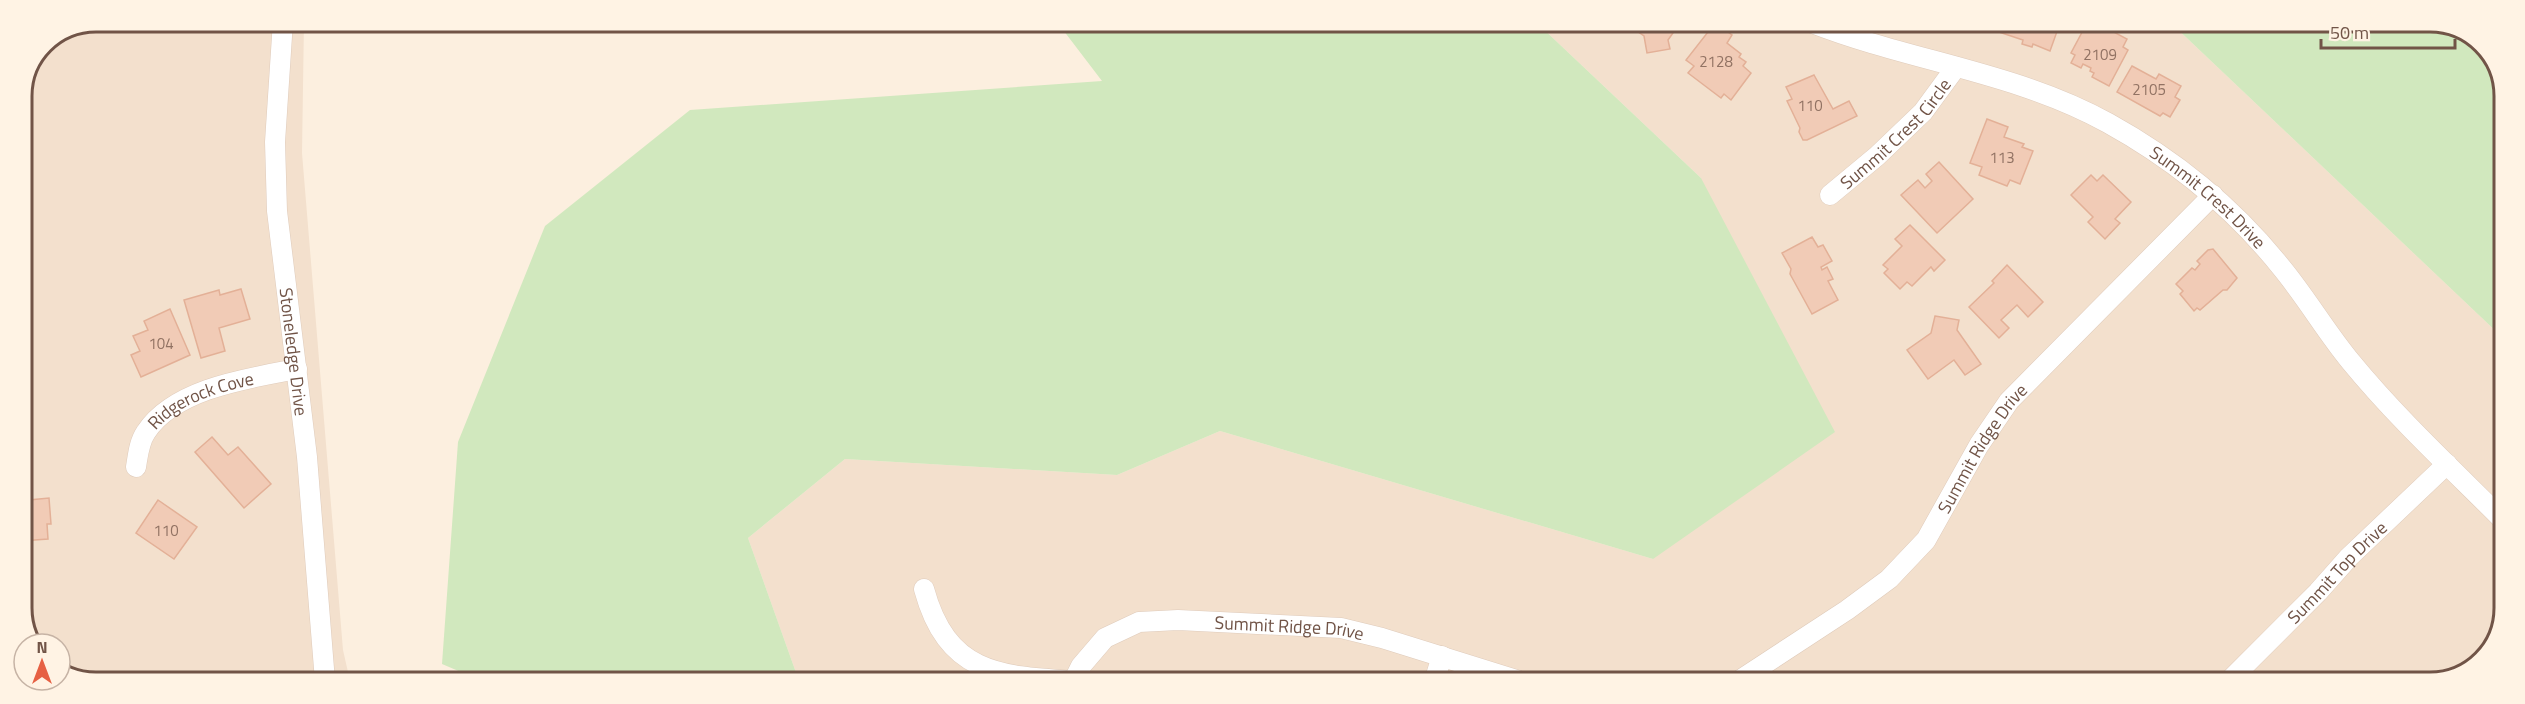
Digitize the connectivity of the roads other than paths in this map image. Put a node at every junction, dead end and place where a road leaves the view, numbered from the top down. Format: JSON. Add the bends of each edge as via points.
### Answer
{"nodes":[{"id":1,"x":282,"y":32,"type":"edge"},
{"id":2,"x":1835,"y":32,"type":"edge"},
{"id":3,"x":1956,"y":67,"type":"junction"},
{"id":4,"x":1830,"y":195,"type":"dead end"},
{"id":5,"x":2213,"y":195,"type":"junction"},
{"id":6,"x":297,"y":369,"type":"junction"},
{"id":7,"x":2447,"y":464,"type":"junction"},
{"id":8,"x":136,"y":467,"type":"dead end"},
{"id":9,"x":2494,"y":511,"type":"edge"},
{"id":10,"x":924,"y":589,"type":"dead end"},
{"id":11,"x":1442,"y":656,"type":"junction"},
{"id":12,"x":324,"y":672,"type":"edge"},
{"id":13,"x":996,"y":672,"type":"edge"},
{"id":14,"x":1078,"y":672,"type":"edge"},
{"id":15,"x":1437,"y":672,"type":"edge"},
{"id":16,"x":1492,"y":672,"type":"edge"},
{"id":17,"x":1752,"y":672,"type":"edge"},
{"id":18,"x":2238,"y":672,"type":"edge"}],
"edges":[{"from":1,"to":6,"type":"street","name":"Stoneledge Drive","via":[[275,142],[277,211]]},
{"from":2,"to":3,"type":"street","name":"Summit Crest Drive"},
{"from":3,"to":4,"type":"street","name":"Summit Crest Circle","via":[[1923,112]]},
{"from":3,"to":5,"type":"street","name":"Summit Crest Drive","via":[[2058,99],[2107,122]]},
{"from":5,"to":7,"type":"street","name":"Summit Crest Drive","via":[[2264,245],[2349,360]]},
{"from":5,"to":17,"type":"street","name":"Summit Ridge Drive","via":[[2009,401],[1979,445],[1926,540],[1889,579]]},
{"from":6,"to":8,"type":"street","name":"Ridgerock Cove","via":[[226,385],[176,404],[145,433]]},
{"from":6,"to":12,"type":"street","name":"Stoneledge Drive"},
{"from":7,"to":9,"type":"street","name":"Summit Crest Drive"},
{"from":7,"to":18,"type":"street","name":"Summit Top Drive","via":[[2349,557]]},
{"from":10,"to":13,"type":"street","via":[[942,634],[971,662]]},
{"from":11,"to":14,"type":"street","name":"Summit Ridge Drive","via":[[1341,628],[1178,620],[1139,622],[1105,638]]},
{"from":11,"to":15,"type":"street"},
{"from":11,"to":16,"type":"street","name":"Summit Ridge Drive"}]}
